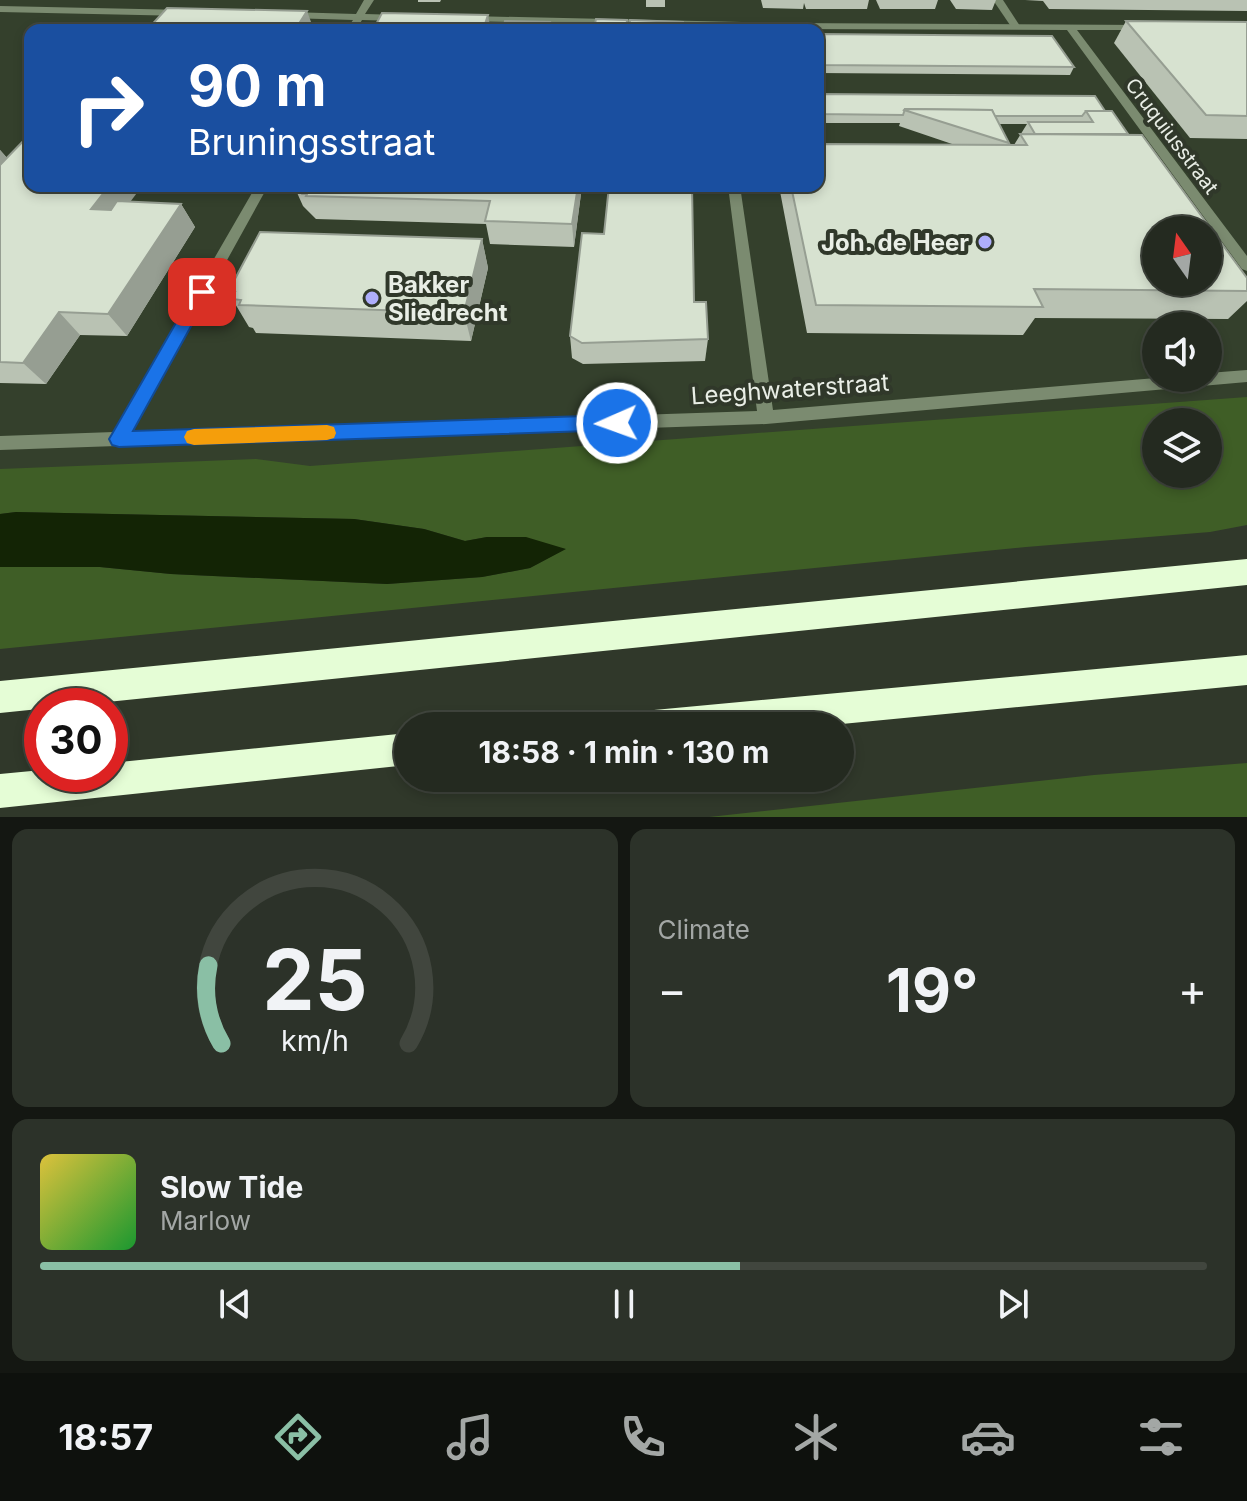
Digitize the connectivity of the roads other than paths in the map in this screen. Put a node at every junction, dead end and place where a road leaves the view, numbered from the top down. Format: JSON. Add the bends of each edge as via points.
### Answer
{"nodes":[{"id":1,"x":369,"y":0,"type":"edge"},
{"id":2,"x":998,"y":0,"type":"edge"},
{"id":3,"x":0,"y":9,"type":"edge"},
{"id":4,"x":194,"y":13,"type":"edge"},
{"id":5,"x":278,"y":15,"type":"edge"},
{"id":6,"x":359,"y":17,"type":"junction"},
{"id":7,"x":410,"y":18,"type":"edge"},
{"id":8,"x":454,"y":19,"type":"edge"},
{"id":9,"x":355,"y":24,"type":"edge"},
{"id":10,"x":597,"y":24,"type":"edge"},
{"id":11,"x":1015,"y":26,"type":"junction"},
{"id":12,"x":1069,"y":26,"type":"junction"},
{"id":13,"x":824,"y":27,"type":"edge"},
{"id":14,"x":1155,"y":27,"type":"edge"},
{"id":15,"x":259,"y":192,"type":"edge"},
{"id":16,"x":735,"y":192,"type":"edge"},
{"id":17,"x":1247,"y":266,"type":"edge"},
{"id":18,"x":1247,"y":376,"type":"edge"},
{"id":19,"x":766,"y":417,"type":"junction"},
{"id":20,"x":119,"y":439,"type":"junction"},
{"id":21,"x":0,"y":443,"type":"edge"},
{"id":22,"x":1247,"y":572,"type":"edge"},
{"id":23,"x":1247,"y":670,"type":"edge"},
{"id":24,"x":0,"y":697,"type":"edge"},
{"id":25,"x":802,"y":712,"type":"edge"},
{"id":26,"x":394,"y":750,"type":"edge"},
{"id":27,"x":0,"y":791,"type":"edge"}],
"edges":[{"from":1,"to":6,"type":"street"},
{"from":2,"to":11,"type":"street"},
{"from":3,"to":4,"type":"street"},
{"from":5,"to":6,"type":"street"},
{"from":6,"to":7,"type":"street"},
{"from":6,"to":9,"type":"street"},
{"from":8,"to":10,"type":"street"},
{"from":11,"to":12,"type":"street"},
{"from":11,"to":13,"type":"street"},
{"from":12,"to":14,"type":"street"},
{"from":12,"to":17,"type":"street","name":"Cruquiusstraat"},
{"from":15,"to":20,"type":"street"},
{"from":16,"to":19,"type":"street"},
{"from":18,"to":19,"type":"street","name":"Leeghwaterstraat"},
{"from":19,"to":20,"type":"street","name":"Leeghwaterstraat"},
{"from":20,"to":21,"type":"street","name":"Leeghwaterstraat"},
{"from":22,"to":24,"type":"highway"},
{"from":23,"to":25,"type":"highway"},
{"from":26,"to":27,"type":"highway"}]}
